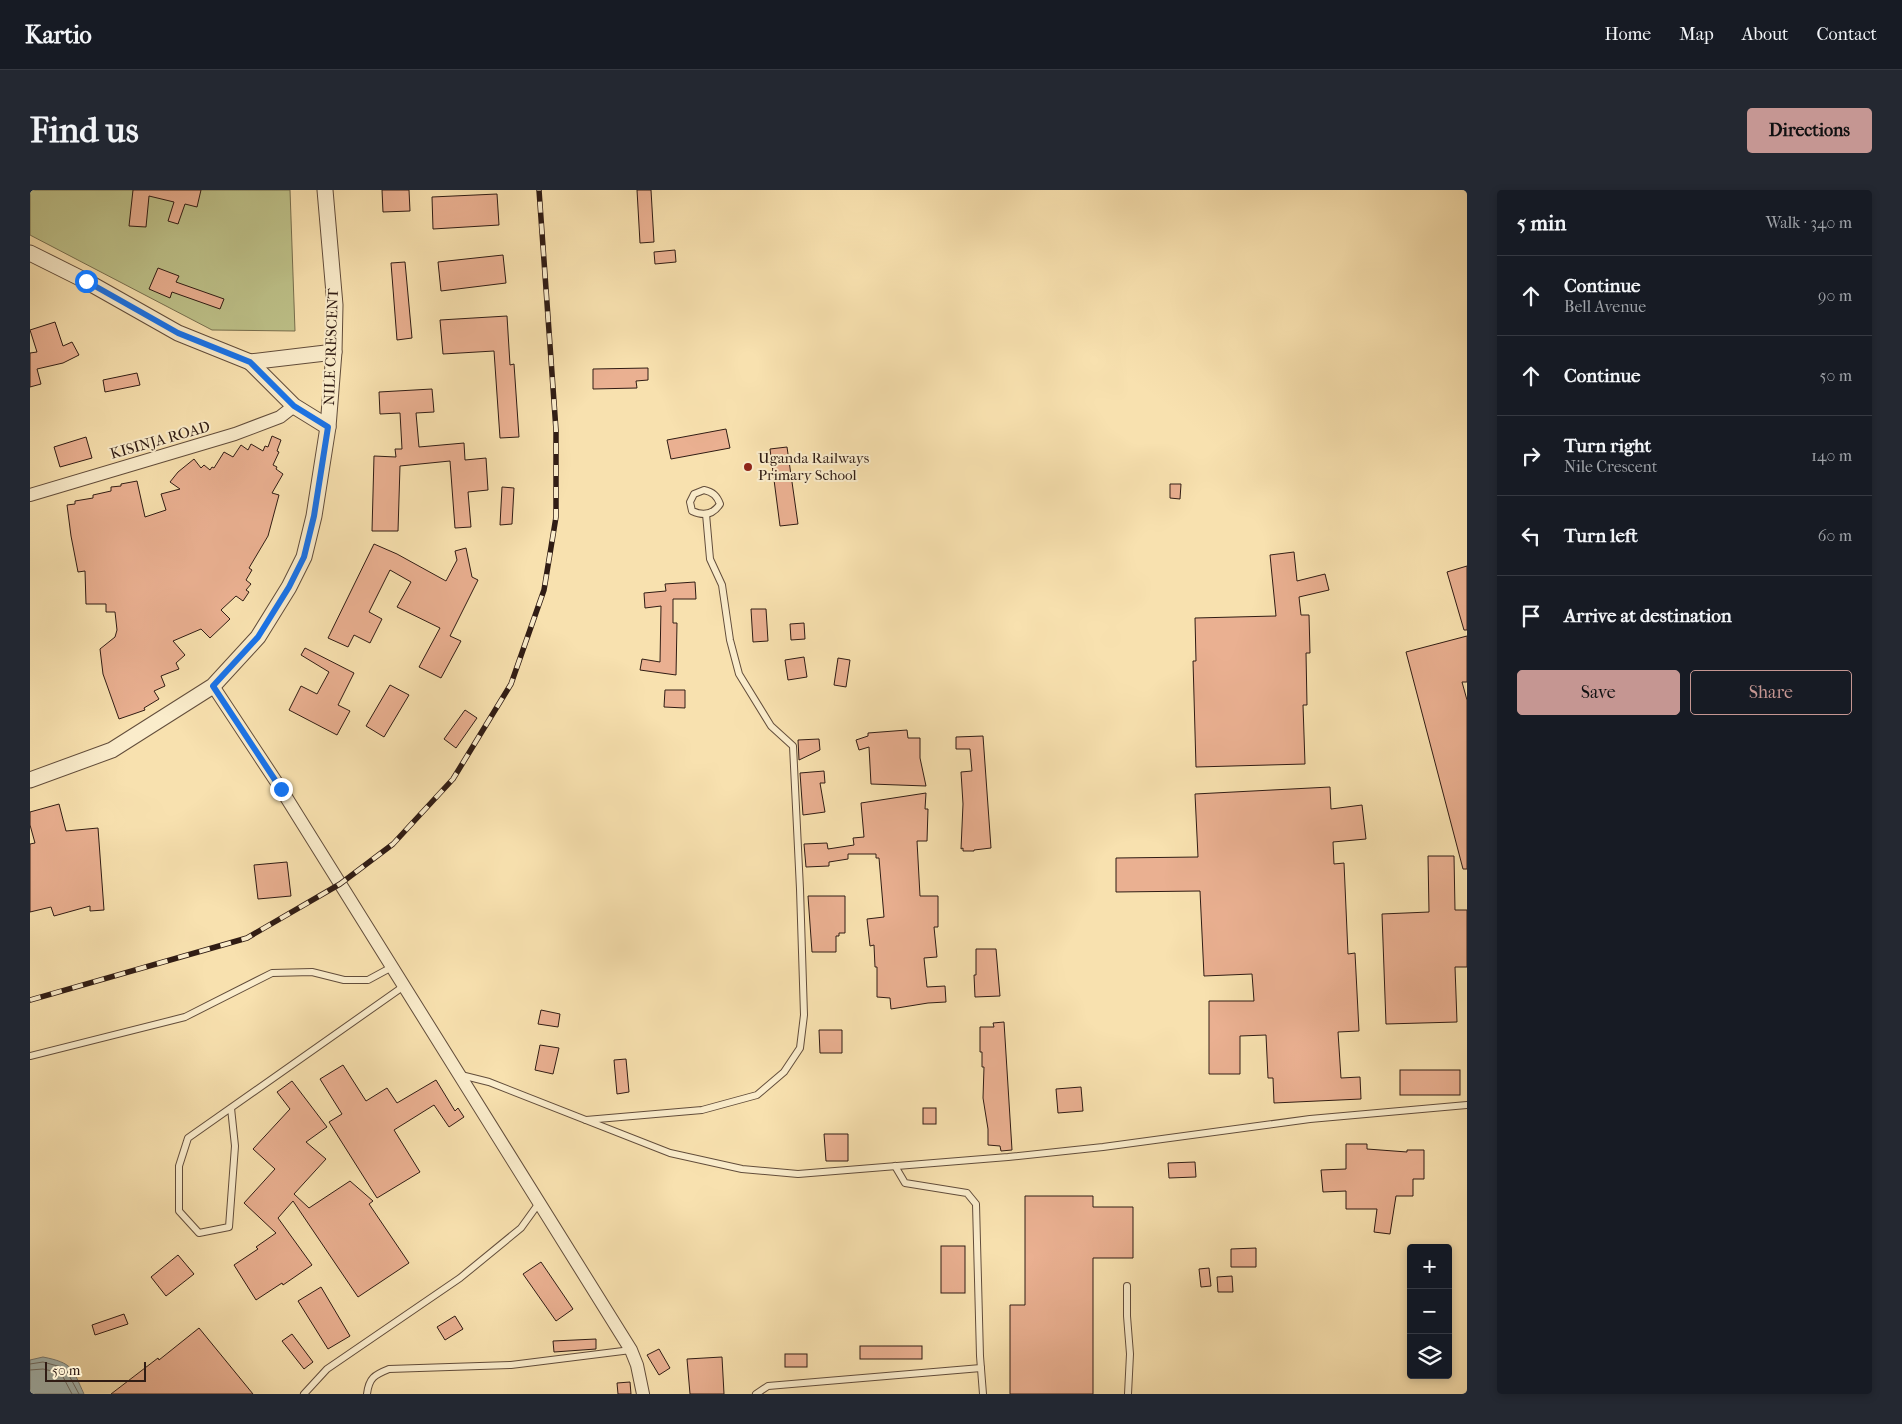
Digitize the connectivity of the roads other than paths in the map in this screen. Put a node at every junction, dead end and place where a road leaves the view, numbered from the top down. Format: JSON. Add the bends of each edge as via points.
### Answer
{"nodes":[{"id":1,"x":325,"y":190,"type":"edge"},
{"id":2,"x":30,"y":253,"type":"edge"},
{"id":3,"x":334,"y":352,"type":"junction"},
{"id":4,"x":250,"y":362,"type":"junction"},
{"id":5,"x":294,"y":406,"type":"junction"},
{"id":6,"x":328,"y":427,"type":"junction"},
{"id":7,"x":30,"y":495,"type":"edge"},
{"id":8,"x":706,"y":514,"type":"junction"},
{"id":9,"x":213,"y":686,"type":"junction"},
{"id":10,"x":30,"y":780,"type":"edge"},
{"id":11,"x":392,"y":967,"type":"junction"},
{"id":12,"x":404,"y":986,"type":"junction"},
{"id":13,"x":30,"y":1056,"type":"edge"},
{"id":14,"x":459,"y":1074,"type":"junction"},
{"id":15,"x":1467,"y":1105,"type":"edge"},
{"id":16,"x":231,"y":1108,"type":"junction"},
{"id":17,"x":585,"y":1121,"type":"junction"},
{"id":18,"x":895,"y":1166,"type":"junction"},
{"id":19,"x":539,"y":1203,"type":"junction"},
{"id":20,"x":1127,"y":1286,"type":"dead end"},
{"id":21,"x":631,"y":1350,"type":"junction"},
{"id":22,"x":980,"y":1368,"type":"junction"},
{"id":23,"x":304,"y":1394,"type":"edge"},
{"id":24,"x":367,"y":1394,"type":"edge"},
{"id":25,"x":643,"y":1394,"type":"edge"},
{"id":26,"x":756,"y":1394,"type":"edge"},
{"id":27,"x":983,"y":1394,"type":"edge"},
{"id":28,"x":1128,"y":1394,"type":"edge"}],
"edges":[{"from":1,"to":3,"type":"street","name":"NILE CRESCENT","via":[[335,305]]},
{"from":2,"to":4,"type":"street","via":[[178,333]]},
{"from":3,"to":4,"type":"street"},
{"from":3,"to":6,"type":"street","name":"NILE CRESCENT"},
{"from":4,"to":5,"type":"street"},
{"from":5,"to":6,"type":"street"},
{"from":5,"to":7,"type":"street","name":"KISINJA ROAD","via":[[280,417],[235,434]]},
{"from":6,"to":9,"type":"street","name":"NILE CRESCENT","via":[[316,507],[304,557],[258,637]]},
{"from":8,"to":8,"type":"lane","via":[[716,510],[720,504],[712,492],[704,490],[694,494],[690,502],[692,510]]},
{"from":8,"to":17,"type":"lane","via":[[710,559],[722,585],[739,674],[771,726],[793,746],[804,1015],[800,1048],[784,1072],[757,1095],[702,1110]]},
{"from":9,"to":10,"type":"street","name":"NILE CRESCENT","via":[[112,750]]},
{"from":9,"to":11,"type":"street"},
{"from":11,"to":12,"type":"street"},
{"from":11,"to":13,"type":"lane","via":[[368,980],[344,980],[312,972],[272,974],[186,1017]]},
{"from":12,"to":14,"type":"street"},
{"from":12,"to":16,"type":"lane"},
{"from":14,"to":17,"type":"lane","via":[[489,1082]]},
{"from":14,"to":19,"type":"street"},
{"from":15,"to":18,"type":"lane","via":[[1292,1121],[1103,1147]]},
{"from":16,"to":16,"type":"lane","via":[[188,1138],[179,1166],[179,1211],[199,1233],[229,1227],[235,1146]]},
{"from":17,"to":18,"type":"lane","via":[[670,1153],[742,1169],[798,1174]]},
{"from":18,"to":22,"type":"lane","via":[[905,1183],[966,1193],[976,1204]]},
{"from":19,"to":21,"type":"street"},
{"from":19,"to":23,"type":"lane","via":[[521,1228],[467,1272],[327,1369]]},
{"from":20,"to":28,"type":"lane"},
{"from":21,"to":24,"type":"lane","via":[[511,1364],[388,1369],[376,1374],[368,1384]]},
{"from":21,"to":25,"type":"street"},
{"from":22,"to":26,"type":"lane","via":[[768,1386]]},
{"from":22,"to":27,"type":"lane"}]}
